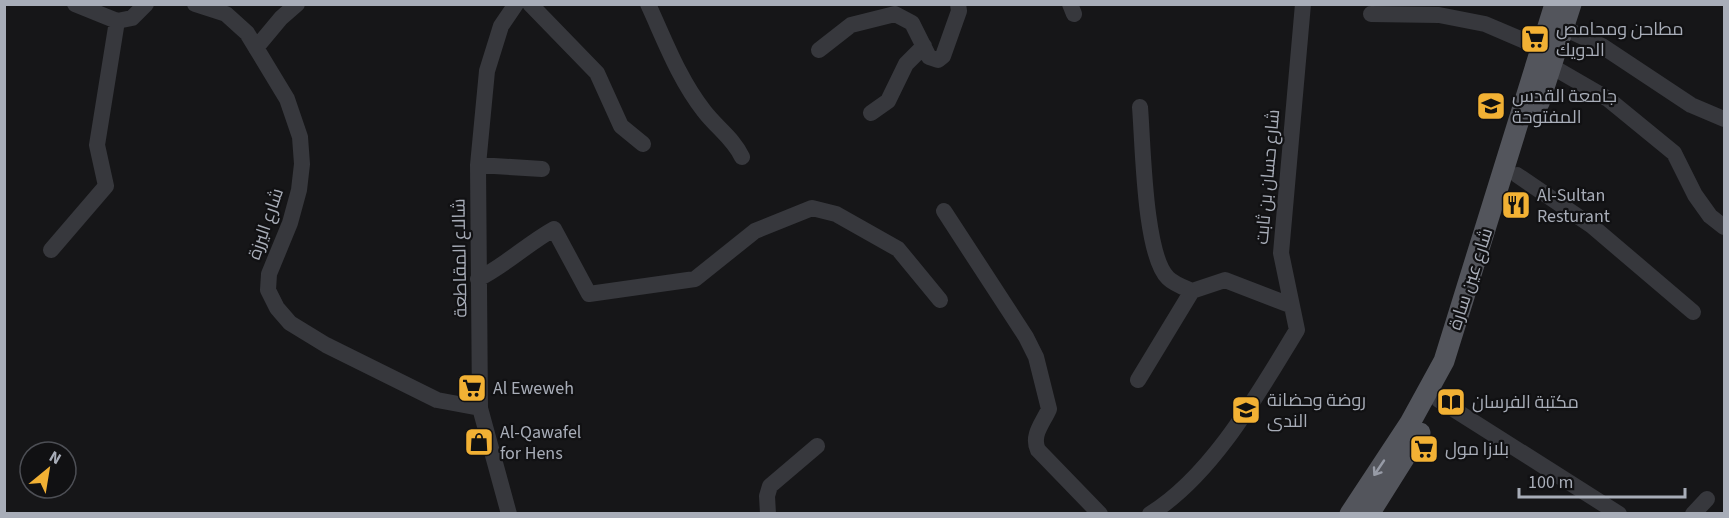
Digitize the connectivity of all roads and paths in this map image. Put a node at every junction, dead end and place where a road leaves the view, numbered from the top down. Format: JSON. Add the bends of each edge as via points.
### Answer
{"nodes":[{"id":1,"x":75,"y":4,"type":"edge"},
{"id":2,"x":146,"y":4,"type":"edge"},
{"id":3,"x":195,"y":4,"type":"edge"},
{"id":4,"x":297,"y":4,"type":"edge"},
{"id":5,"x":516,"y":4,"type":"edge"},
{"id":6,"x":530,"y":4,"type":"edge"},
{"id":7,"x":648,"y":4,"type":"edge"},
{"id":8,"x":958,"y":4,"type":"edge"},
{"id":9,"x":1303,"y":4,"type":"edge"},
{"id":10,"x":1571,"y":4,"type":"edge"},
{"id":11,"x":220,"y":7,"type":"edge"},
{"id":12,"x":1371,"y":14,"type":"dead end"},
{"id":13,"x":1556,"y":19,"type":"edge"},
{"id":14,"x":117,"y":21,"type":"junction"},
{"id":15,"x":924,"y":46,"type":"junction"},
{"id":16,"x":256,"y":48,"type":"junction"},
{"id":17,"x":819,"y":50,"type":"dead end"},
{"id":18,"x":1546,"y":57,"type":"junction"},
{"id":19,"x":1140,"y":107,"type":"dead end"},
{"id":20,"x":871,"y":113,"type":"dead end"},
{"id":21,"x":1725,"y":118,"type":"edge"},
{"id":22,"x":643,"y":144,"type":"dead end"},
{"id":23,"x":742,"y":157,"type":"dead end"},
{"id":24,"x":478,"y":165,"type":"junction"},
{"id":25,"x":542,"y":169,"type":"dead end"},
{"id":26,"x":1517,"y":175,"type":"junction"},
{"id":27,"x":944,"y":212,"type":"dead end"},
{"id":28,"x":1725,"y":227,"type":"edge"},
{"id":29,"x":51,"y":250,"type":"dead end"},
{"id":30,"x":478,"y":279,"type":"junction"},
{"id":31,"x":1192,"y":291,"type":"junction"},
{"id":32,"x":940,"y":300,"type":"dead end"},
{"id":33,"x":1290,"y":305,"type":"junction"},
{"id":34,"x":1694,"y":312,"type":"dead end"},
{"id":35,"x":1138,"y":380,"type":"dead end"},
{"id":36,"x":1439,"y":400,"type":"junction"},
{"id":37,"x":480,"y":408,"type":"junction"},
{"id":38,"x":817,"y":446,"type":"dead end"},
{"id":39,"x":1707,"y":499,"type":"dead end"},
{"id":40,"x":509,"y":513,"type":"edge"},
{"id":41,"x":768,"y":513,"type":"edge"},
{"id":42,"x":1100,"y":513,"type":"edge"},
{"id":43,"x":1150,"y":513,"type":"edge"},
{"id":44,"x":1350,"y":513,"type":"edge"},
{"id":45,"x":1369,"y":513,"type":"edge"},
{"id":46,"x":1619,"y":513,"type":"edge"},
{"id":47,"x":1694,"y":513,"type":"edge"}],
"edges":[{"from":1,"to":14,"type":"street"},
{"from":2,"to":14,"type":"street","via":[[132,18]]},
{"from":3,"to":11,"type":"street","name":"شارع اليرزة"},
{"from":4,"to":16,"type":"street"},
{"from":5,"to":24,"type":"street","name":"شالاع المقاطعة","via":[[501,26],[487,71]]},
{"from":6,"to":22,"type":"street","via":[[597,73],[621,126]]},
{"from":7,"to":23,"type":"street","via":[[684,81],[705,113],[736,144]]},
{"from":8,"to":15,"type":"street","via":[[942,58],[932,60]]},
{"from":9,"to":33,"type":"street","name":"شارع حسان بن ثابت","via":[[1281,253]]},
{"from":10,"to":13,"type":"main road","name":"شارع عين سارة"},
{"from":11,"to":16,"type":"street","name":"شارع اليرزة","via":[[241,25]]},
{"from":12,"to":18,"type":"street","via":[[1439,15],[1485,24]]},
{"from":13,"to":18,"type":"main road","name":"شارع عين سارة"},
{"from":13,"to":21,"type":"street","via":[[1691,105]]},
{"from":14,"to":29,"type":"street","via":[[97,145],[106,186]]},
{"from":15,"to":17,"type":"street","via":[[912,23],[889,14],[851,25]]},
{"from":15,"to":20,"type":"street","via":[[906,64],[888,101]]},
{"from":16,"to":37,"type":"street","name":"شارع اليرزة","via":[[292,111],[302,150],[299,190],[269,274],[268,290],[277,308],[290,323],[317,339],[437,400]]},
{"from":18,"to":26,"type":"main road","name":"شارع عين سارة"},
{"from":18,"to":28,"type":"street","via":[[1608,99],[1674,153],[1695,195],[1710,216]]},
{"from":18,"to":44,"type":"main road","name":"شارع عين سارة","one_way":true,"via":[[1444,362],[1410,423]]},
{"from":19,"to":31,"type":"street","via":[[1147,199],[1157,260],[1168,279]]},
{"from":24,"to":25,"type":"street"},
{"from":24,"to":30,"type":"street","name":"شالاع المقاطعة"},
{"from":26,"to":34,"type":"street","via":[[1592,226]]},
{"from":26,"to":36,"type":"main road","name":"شارع عين سارة","via":[[1468,334]]},
{"from":27,"to":42,"type":"street","via":[[1036,357],[1049,409],[1036,433],[1038,450]]},
{"from":30,"to":32,"type":"street","via":[[554,230],[589,294],[695,279],[755,231],[812,208],[836,214],[898,249]]},
{"from":30,"to":37,"type":"street","name":"شالاع المقاطعة"},
{"from":31,"to":33,"type":"street","via":[[1225,280]]},
{"from":31,"to":35,"type":"street"},
{"from":33,"to":43,"type":"street","name":"شارع حسان بن ثابت","via":[[1297,330],[1269,374],[1206,466],[1169,502]]},
{"from":36,"to":45,"type":"main road","name":"شارع عين سارة"},
{"from":36,"to":46,"type":"street"},
{"from":37,"to":40,"type":"street","name":"شالاع المقاطعة"},
{"from":38,"to":41,"type":"street","via":[[770,486]]},
{"from":39,"to":47,"type":"street"}]}
